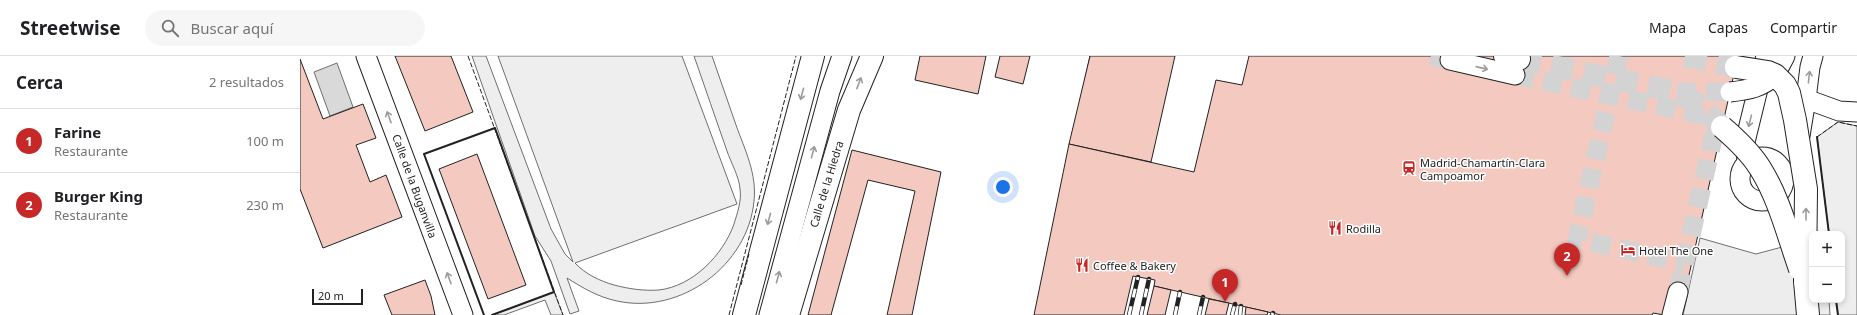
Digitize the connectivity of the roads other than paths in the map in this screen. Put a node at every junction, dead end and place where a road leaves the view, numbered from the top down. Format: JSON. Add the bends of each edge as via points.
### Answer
{"nodes":[{"id":1,"x":366,"y":56,"type":"edge"},
{"id":2,"x":813,"y":56,"type":"edge"},
{"id":3,"x":842,"y":56,"type":"edge"},
{"id":4,"x":872,"y":56,"type":"edge"},
{"id":5,"x":1785,"y":56,"type":"edge"},
{"id":6,"x":1813,"y":56,"type":"edge"},
{"id":7,"x":1450,"y":60,"type":"dead end"},
{"id":8,"x":1513,"y":63,"type":"tunnel mouth"},
{"id":9,"x":1771,"y":66,"type":"edge"},
{"id":10,"x":1736,"y":68,"type":"tunnel mouth"},
{"id":11,"x":1730,"y":92,"type":"tunnel mouth"},
{"id":12,"x":1806,"y":99,"type":"junction"},
{"id":13,"x":1857,"y":112,"type":"edge"},
{"id":14,"x":1722,"y":127,"type":"tunnel mouth"},
{"id":15,"x":1747,"y":163,"type":"junction"},
{"id":16,"x":1783,"y":173,"type":"junction"},
{"id":17,"x":1805,"y":281,"type":"junction"},
{"id":18,"x":1678,"y":292,"type":"tunnel mouth"},
{"id":19,"x":745,"y":314,"type":"edge"},
{"id":20,"x":463,"y":315,"type":"edge"},
{"id":21,"x":769,"y":315,"type":"edge"},
{"id":22,"x":788,"y":315,"type":"edge"},
{"id":23,"x":1672,"y":315,"type":"edge"},
{"id":24,"x":1808,"y":315,"type":"edge"}],
"edges":[{"from":20,"to":1,"type":"street","name":"Calle de la Buganvilla","one_way":true},
{"from":2,"to":19,"type":"main road","one_way":true},
{"from":21,"to":3,"type":"street","name":"Calle de la Hiedra","one_way":true,"via":[[830,91]]},
{"from":22,"to":4,"type":"main road","name":"Calle de la Hiedra","one_way":true,"via":[[849,110]]},
{"from":5,"to":9,"type":"street"},
{"from":12,"to":6,"type":"street","one_way":true},
{"from":7,"to":8,"type":"street","one_way":true},
{"from":9,"to":10,"type":"main road","bridge":true,"via":[[1768,72]]},
{"from":9,"to":11,"type":"street","bridge":true,"via":[[1764,85]]},
{"from":9,"to":15,"type":"street","one_way":true,"via":[[1745,142]]},
{"from":17,"to":9,"type":"main road","one_way":true,"bridge":true,"via":[[1806,189],[1802,158],[1789,93]]},
{"from":12,"to":13,"type":"street","via":[[1839,111]]},
{"from":12,"to":16,"type":"street","via":[[1798,143]]},
{"from":14,"to":17,"type":"main road","bridge":true,"via":[[1741,144],[1760,168],[1776,201]]},
{"from":15,"to":16,"type":"street","via":[[1768,158]]},
{"from":15,"to":16,"type":"street","via":[[1740,174],[1740,181],[1745,193],[1755,200],[1768,200],[1774,197],[1782,186]]},
{"from":17,"to":24,"type":"main road"},
{"from":18,"to":23,"type":"street"}]}
